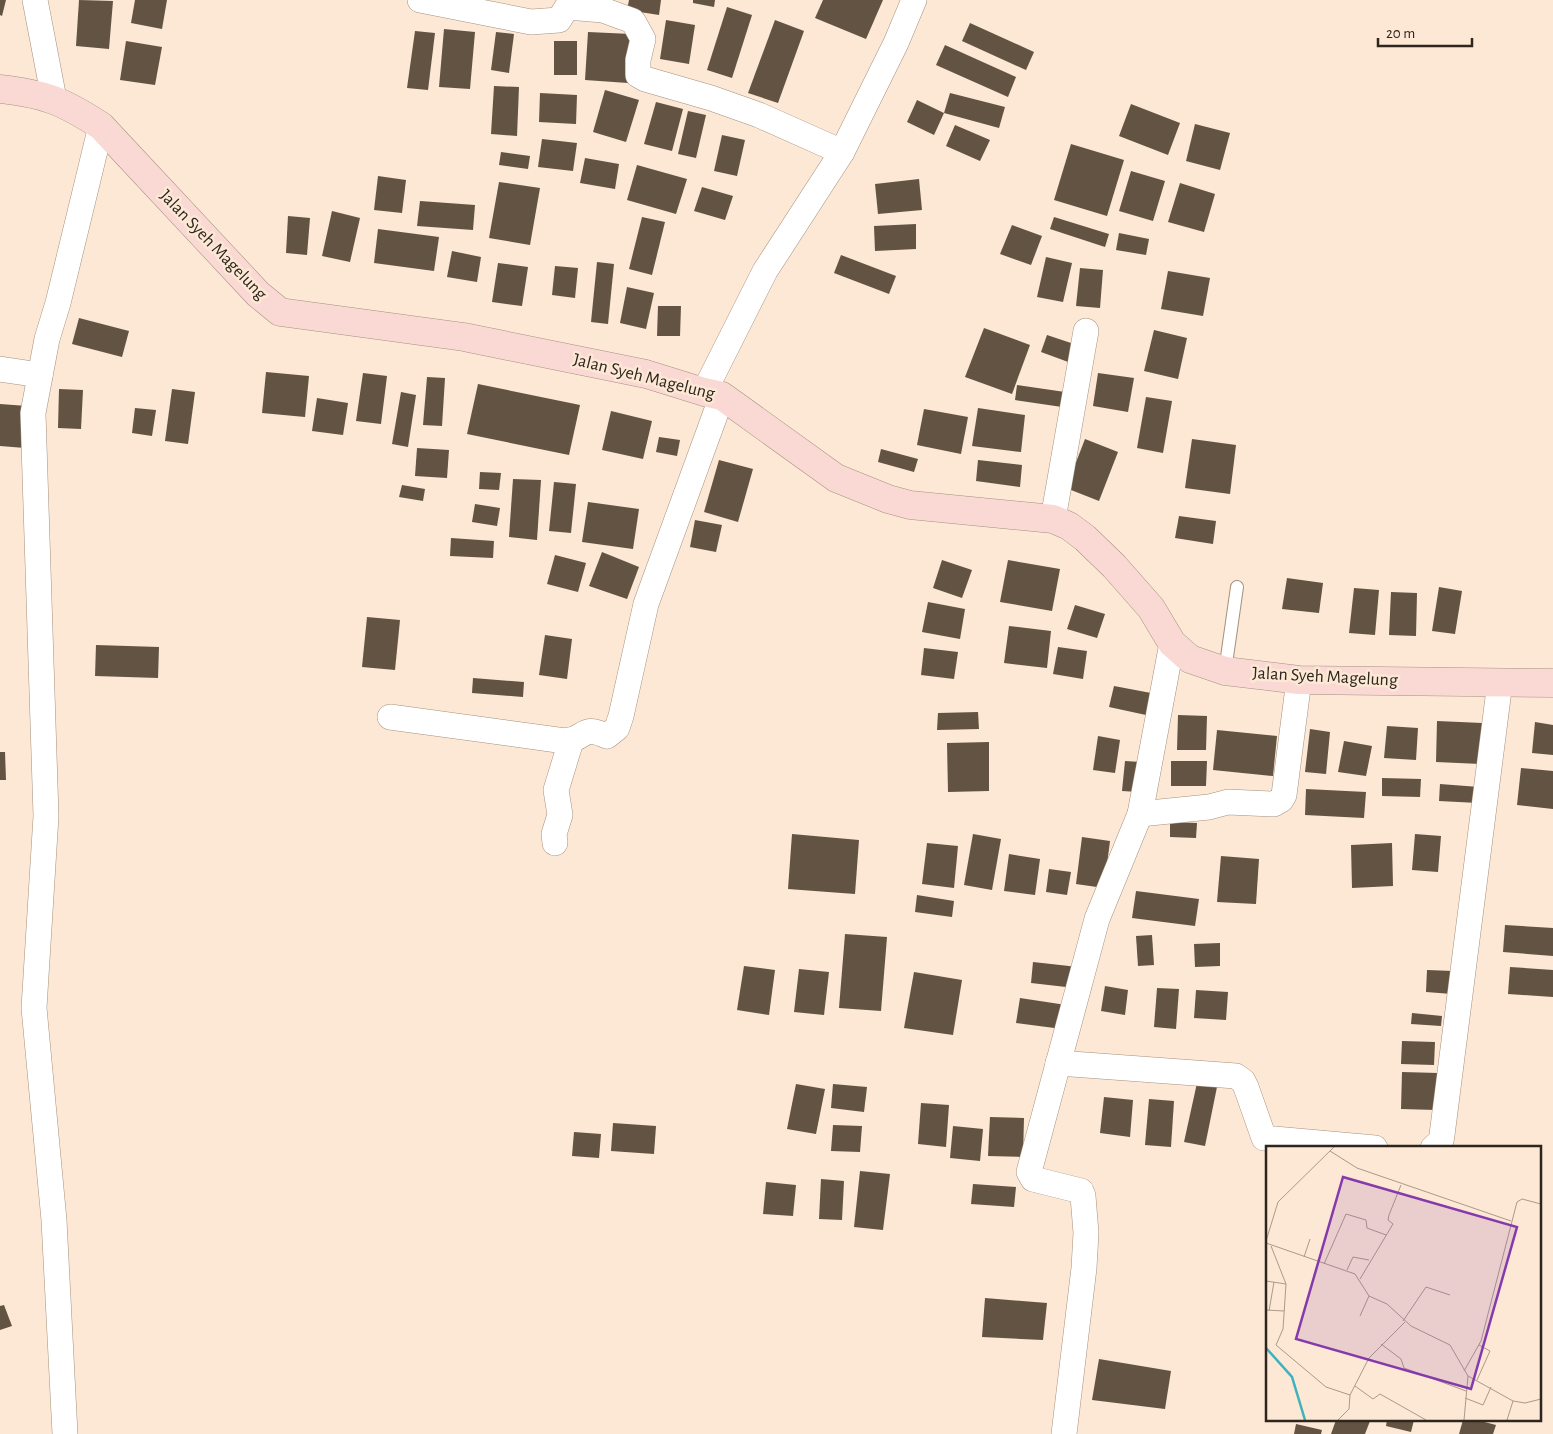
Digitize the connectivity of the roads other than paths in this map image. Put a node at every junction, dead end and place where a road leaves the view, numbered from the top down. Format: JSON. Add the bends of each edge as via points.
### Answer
{"nodes":[{"id":1,"x":35,"y":0,"type":"edge"},
{"id":2,"x":420,"y":0,"type":"edge"},
{"id":3,"x":914,"y":0,"type":"edge"},
{"id":4,"x":0,"y":89,"type":"edge"},
{"id":5,"x":54,"y":99,"type":"junction"},
{"id":6,"x":101,"y":126,"type":"junction"},
{"id":7,"x":842,"y":152,"type":"junction"},
{"id":8,"x":1086,"y":331,"type":"dead end"},
{"id":9,"x":0,"y":369,"type":"edge"},
{"id":10,"x":40,"y":375,"type":"junction"},
{"id":11,"x":713,"y":394,"type":"junction"},
{"id":12,"x":1053,"y":519,"type":"junction"},
{"id":13,"x":1237,"y":588,"type":"dead end"},
{"id":14,"x":1172,"y":643,"type":"junction"},
{"id":15,"x":1225,"y":671,"type":"junction"},
{"id":16,"x":1299,"y":680,"type":"junction"},
{"id":17,"x":1500,"y":682,"type":"junction"},
{"id":18,"x":1553,"y":683,"type":"edge"},
{"id":19,"x":390,"y":717,"type":"dead end"},
{"id":20,"x":571,"y":741,"type":"junction"},
{"id":21,"x":1140,"y":814,"type":"junction"},
{"id":22,"x":555,"y":843,"type":"dead end"},
{"id":23,"x":1058,"y":1062,"type":"junction"},
{"id":24,"x":1353,"y":1146,"type":"edge"},
{"id":25,"x":1435,"y":1146,"type":"edge"},
{"id":26,"x":65,"y":1434,"type":"edge"},
{"id":27,"x":1064,"y":1434,"type":"edge"}],
"edges":[{"from":1,"to":5,"type":"street"},
{"from":2,"to":7,"type":"street","via":[[531,22],[560,20],[567,7],[603,10],[633,21],[643,39],[638,75],[645,80],[759,115]]},
{"from":3,"to":7,"type":"street"},
{"from":4,"to":5,"type":"street","name":"Jalan Syeh Magelung"},
{"from":5,"to":6,"type":"street","name":"Jalan Syeh Magelung"},
{"from":6,"to":10,"type":"street"},
{"from":6,"to":11,"type":"street","name":"Jalan Syeh Magelung","via":[[258,294],[280,312],[464,337],[646,374]]},
{"from":7,"to":11,"type":"street","via":[[765,271]]},
{"from":8,"to":12,"type":"street"},
{"from":9,"to":10,"type":"street"},
{"from":10,"to":26,"type":"street","via":[[33,413],[46,816],[34,1008],[54,1220]]},
{"from":11,"to":12,"type":"street","name":"Jalan Syeh Magelung","via":[[836,478],[860,489],[910,505]]},
{"from":11,"to":20,"type":"street","via":[[646,604],[617,728],[607,736],[584,731]]},
{"from":12,"to":14,"type":"street","name":"Jalan Syeh Magelung","via":[[1085,538],[1114,566],[1151,608]]},
{"from":13,"to":15,"type":"lane"},
{"from":14,"to":15,"type":"street","name":"Jalan Syeh Magelung","via":[[1190,659]]},
{"from":14,"to":21,"type":"street"},
{"from":15,"to":16,"type":"street","name":"Jalan Syeh Magelung"},
{"from":16,"to":17,"type":"street","name":"Jalan Syeh Magelung"},
{"from":16,"to":21,"type":"street","via":[[1281,800],[1271,804],[1228,802]]},
{"from":17,"to":18,"type":"street","name":"Jalan Syeh Magelung"},
{"from":17,"to":25,"type":"street","via":[[1442,1135]]},
{"from":19,"to":20,"type":"street"},
{"from":20,"to":22,"type":"street","via":[[556,790],[560,815],[554,834]]},
{"from":21,"to":23,"type":"street","via":[[1097,919]]},
{"from":23,"to":24,"type":"street","via":[[1236,1076],[1246,1087],[1264,1138]]},
{"from":23,"to":27,"type":"street","via":[[1029,1172],[1033,1179],[1081,1191],[1083,1196],[1084,1268]]}]}
